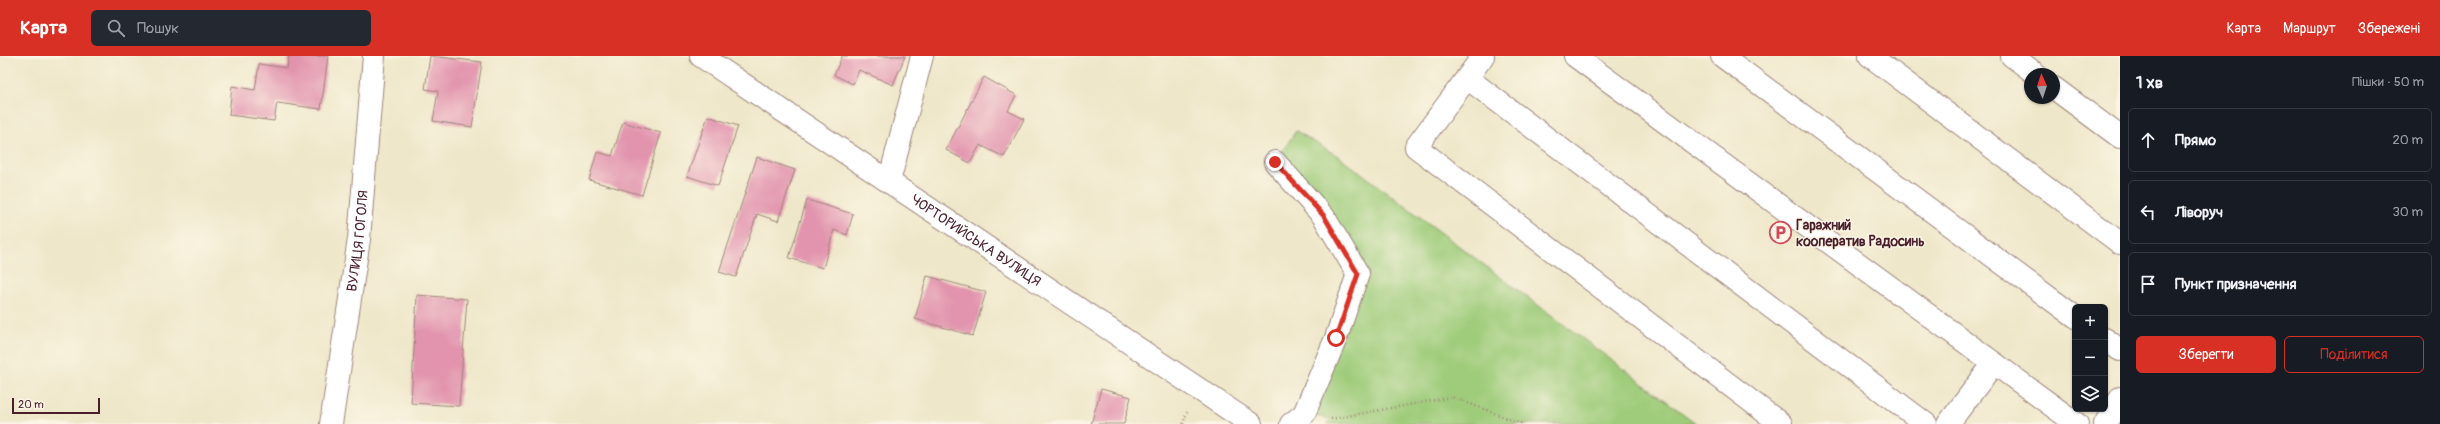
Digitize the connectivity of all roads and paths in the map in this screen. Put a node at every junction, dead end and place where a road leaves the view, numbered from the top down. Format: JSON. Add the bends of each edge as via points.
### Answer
{"nodes":[{"id":1,"x":374,"y":56,"type":"edge"},
{"id":2,"x":701,"y":56,"type":"edge"},
{"id":3,"x":922,"y":56,"type":"edge"},
{"id":4,"x":1483,"y":56,"type":"edge"},
{"id":5,"x":1574,"y":56,"type":"edge"},
{"id":6,"x":1722,"y":56,"type":"edge"},
{"id":7,"x":1870,"y":56,"type":"edge"},
{"id":8,"x":2012,"y":56,"type":"edge"},
{"id":9,"x":2028,"y":68,"type":"edge"},
{"id":10,"x":1467,"y":78,"type":"junction"},
{"id":11,"x":2060,"y":92,"type":"edge"},
{"id":12,"x":2120,"y":137,"type":"edge"},
{"id":13,"x":1275,"y":162,"type":"dead end"},
{"id":14,"x":890,"y":182,"type":"junction"},
{"id":15,"x":2120,"y":243,"type":"edge"},
{"id":16,"x":2072,"y":315,"type":"edge"},
{"id":17,"x":2106,"y":340,"type":"edge"},
{"id":18,"x":2120,"y":350,"type":"edge"},
{"id":19,"x":1994,"y":363,"type":"junction"},
{"id":20,"x":2120,"y":398,"type":"edge"},
{"id":21,"x":331,"y":424,"type":"edge"},
{"id":22,"x":1251,"y":424,"type":"edge"},
{"id":23,"x":1290,"y":424,"type":"edge"},
{"id":24,"x":1327,"y":424,"type":"edge"},
{"id":25,"x":1523,"y":424,"type":"edge"},
{"id":26,"x":1780,"y":424,"type":"edge"},
{"id":27,"x":1926,"y":424,"type":"edge"},
{"id":28,"x":1948,"y":424,"type":"edge"},
{"id":29,"x":2077,"y":424,"type":"edge"},
{"id":30,"x":2105,"y":424,"type":"edge"}],
"edges":[{"from":1,"to":21,"type":"street","name":"ВУЛИЦЯ ГОГОЛЯ","via":[[359,239]]},
{"from":2,"to":14,"type":"street","name":"ЧОРТОРИЙСЬКА ВУЛИЦЯ"},
{"from":3,"to":14,"type":"street"},
{"from":4,"to":10,"type":"street"},
{"from":5,"to":19,"type":"street"},
{"from":6,"to":16,"type":"street"},
{"from":7,"to":15,"type":"street"},
{"from":8,"to":9,"type":"street"},
{"from":10,"to":26,"type":"street","via":[[1416,147]]},
{"from":10,"to":27,"type":"street"},
{"from":11,"to":12,"type":"street"},
{"from":13,"to":23,"type":"street","via":[[1324,216],[1358,274],[1336,338],[1304,414]]},
{"from":14,"to":22,"type":"street","name":"ЧОРТОРИЙСЬКА ВУЛИЦЯ"},
{"from":17,"to":18,"type":"street"},
{"from":19,"to":28,"type":"street"},
{"from":19,"to":29,"type":"street"},
{"from":20,"to":30,"type":"street"},
{"from":24,"to":25,"type":"path","via":[[1331,419],[1452,397]]}]}
